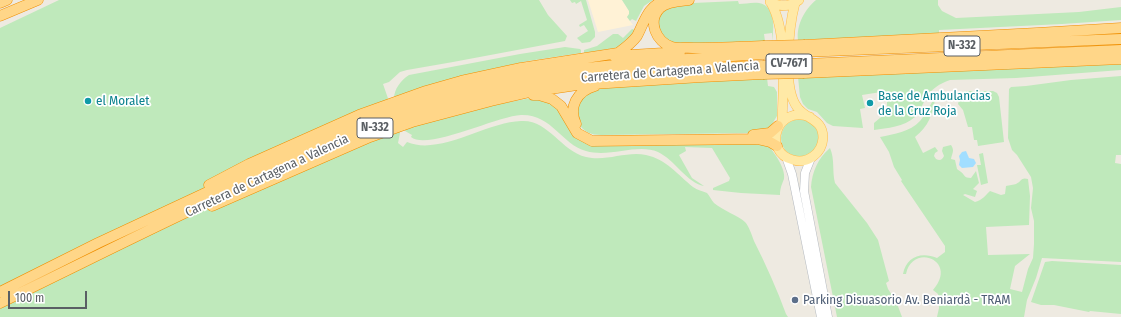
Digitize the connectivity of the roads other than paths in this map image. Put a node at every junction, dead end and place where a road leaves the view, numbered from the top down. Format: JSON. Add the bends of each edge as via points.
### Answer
{"nodes":[{"id":1,"x":7,"y":0,"type":"edge"},
{"id":2,"x":38,"y":0,"type":"edge"},
{"id":3,"x":666,"y":0,"type":"edge"},
{"id":4,"x":689,"y":0,"type":"edge"},
{"id":5,"x":797,"y":1,"type":"edge"},
{"id":6,"x":769,"y":2,"type":"edge"},
{"id":7,"x":0,"y":3,"type":"edge"},
{"id":8,"x":0,"y":16,"type":"edge"},
{"id":9,"x":1121,"y":28,"type":"edge"},
{"id":10,"x":1037,"y":33,"type":"junction"},
{"id":11,"x":1121,"y":34,"type":"edge"},
{"id":12,"x":1121,"y":39,"type":"edge"},
{"id":13,"x":710,"y":48,"type":"junction"},
{"id":14,"x":804,"y":48,"type":"junction"},
{"id":15,"x":763,"y":50,"type":"junction"},
{"id":16,"x":1121,"y":50,"type":"edge"},
{"id":17,"x":595,"y":57,"type":"junction"},
{"id":18,"x":1121,"y":59,"type":"edge"},
{"id":19,"x":804,"y":69,"type":"junction"},
{"id":20,"x":763,"y":70,"type":"junction"},
{"id":21,"x":606,"y":82,"type":"junction"},
{"id":22,"x":511,"y":96,"type":"junction"},
{"id":23,"x":810,"y":117,"type":"junction"},
{"id":24,"x":780,"y":124,"type":"junction"},
{"id":25,"x":777,"y":146,"type":"junction"},
{"id":26,"x":786,"y":157,"type":"junction"},
{"id":27,"x":811,"y":158,"type":"junction"},
{"id":28,"x":131,"y":228,"type":"junction"},
{"id":29,"x":111,"y":249,"type":"junction"},
{"id":30,"x":15,"y":290,"type":"junction"},
{"id":31,"x":0,"y":292,"type":"edge"},
{"id":32,"x":0,"y":303,"type":"edge"},
{"id":33,"x":821,"y":317,"type":"edge"},
{"id":34,"x":828,"y":317,"type":"edge"}],
"edges":[{"from":1,"to":7,"type":"highway"},
{"from":2,"to":8,"type":"highway"},
{"from":3,"to":17,"type":"highway","number":"N-332","via":[[651,8],[630,45],[618,53]]},
{"from":4,"to":13,"type":"highway","number":"N-332","via":[[666,4],[660,8],[655,16],[655,33],[661,42],[672,47]]},
{"from":5,"to":6,"type":"main road","via":[[783,6]]},
{"from":5,"to":23,"type":"main road","number":"CV-7671","via":[[789,34],[789,77],[794,103]]},
{"from":6,"to":24,"type":"main road","number":"CV-7671","via":[[776,11],[782,47]]},
{"from":9,"to":10,"type":"highway","number":"N-332"},
{"from":10,"to":11,"type":"highway","number":"N-332"},
{"from":10,"to":14,"type":"highway","number":"N-332"},
{"from":12,"to":14,"type":"highway","name":"Carretera de Cartagena a Valencia","number":"N-332"},
{"from":13,"to":15,"type":"highway","number":"N-332"},
{"from":13,"to":17,"type":"highway"},
{"from":14,"to":15,"type":"highway","name":"Carretera de Cartagena a Valencia","number":"N-332","bridge":true},
{"from":15,"to":28,"type":"highway","name":"Carretera de Cartagena a Valencia","number":"N-332","via":[[584,67],[510,79],[452,93],[402,108],[306,146]]},
{"from":16,"to":19,"type":"highway","name":"Carretera de Cartagena a Valencia","number":"N-332"},
{"from":17,"to":28,"type":"highway","number":"N-332","via":[[521,68],[461,81],[359,115],[249,164]]},
{"from":18,"to":19,"type":"highway"},
{"from":19,"to":20,"type":"highway","name":"Carretera de Cartagena a Valencia","number":"N-332","bridge":true},
{"from":20,"to":21,"type":"highway"},
{"from":20,"to":29,"type":"highway","name":"Carretera de Cartagena a Valencia","number":"N-332","via":[[642,71],[574,78],[527,85],[444,105],[359,133]]},
{"from":21,"to":22,"type":"highway"},
{"from":21,"to":24,"type":"highway","via":[[583,91],[572,109],[575,123],[592,138],[754,135],[770,133]]},
{"from":22,"to":25,"type":"highway","via":[[539,95],[552,99],[561,106],[577,133],[592,141],[757,139]]},
{"from":22,"to":29,"type":"highway","via":[[412,122],[370,137],[239,196]]},
{"from":23,"to":24,"type":"main road","via":[[798,114],[786,118]]},
{"from":23,"to":27,"type":"main road","number":"CV-7671","via":[[819,125],[823,138],[819,151]]},
{"from":24,"to":25,"type":"main road","number":"CV-7671"},
{"from":25,"to":26,"type":"main road"},
{"from":26,"to":27,"type":"main road","via":[[798,161]]},
{"from":26,"to":33,"type":"main road","via":[[792,174]]},
{"from":27,"to":34,"type":"main road","number":"CV-7671","via":[[805,173],[804,191]]},
{"from":28,"to":30,"type":"highway","name":"Carretera de Cartagena a Valencia","number":"N-332","via":[[98,243]]},
{"from":29,"to":30,"type":"highway","name":"Carretera de Cartagena a Valencia","number":"N-332"},
{"from":30,"to":31,"type":"highway","name":"Carretera de Cartagena a Valencia","number":"N-332"},
{"from":30,"to":32,"type":"highway","name":"Carretera de Cartagena a Valencia","number":"N-332"}]}
